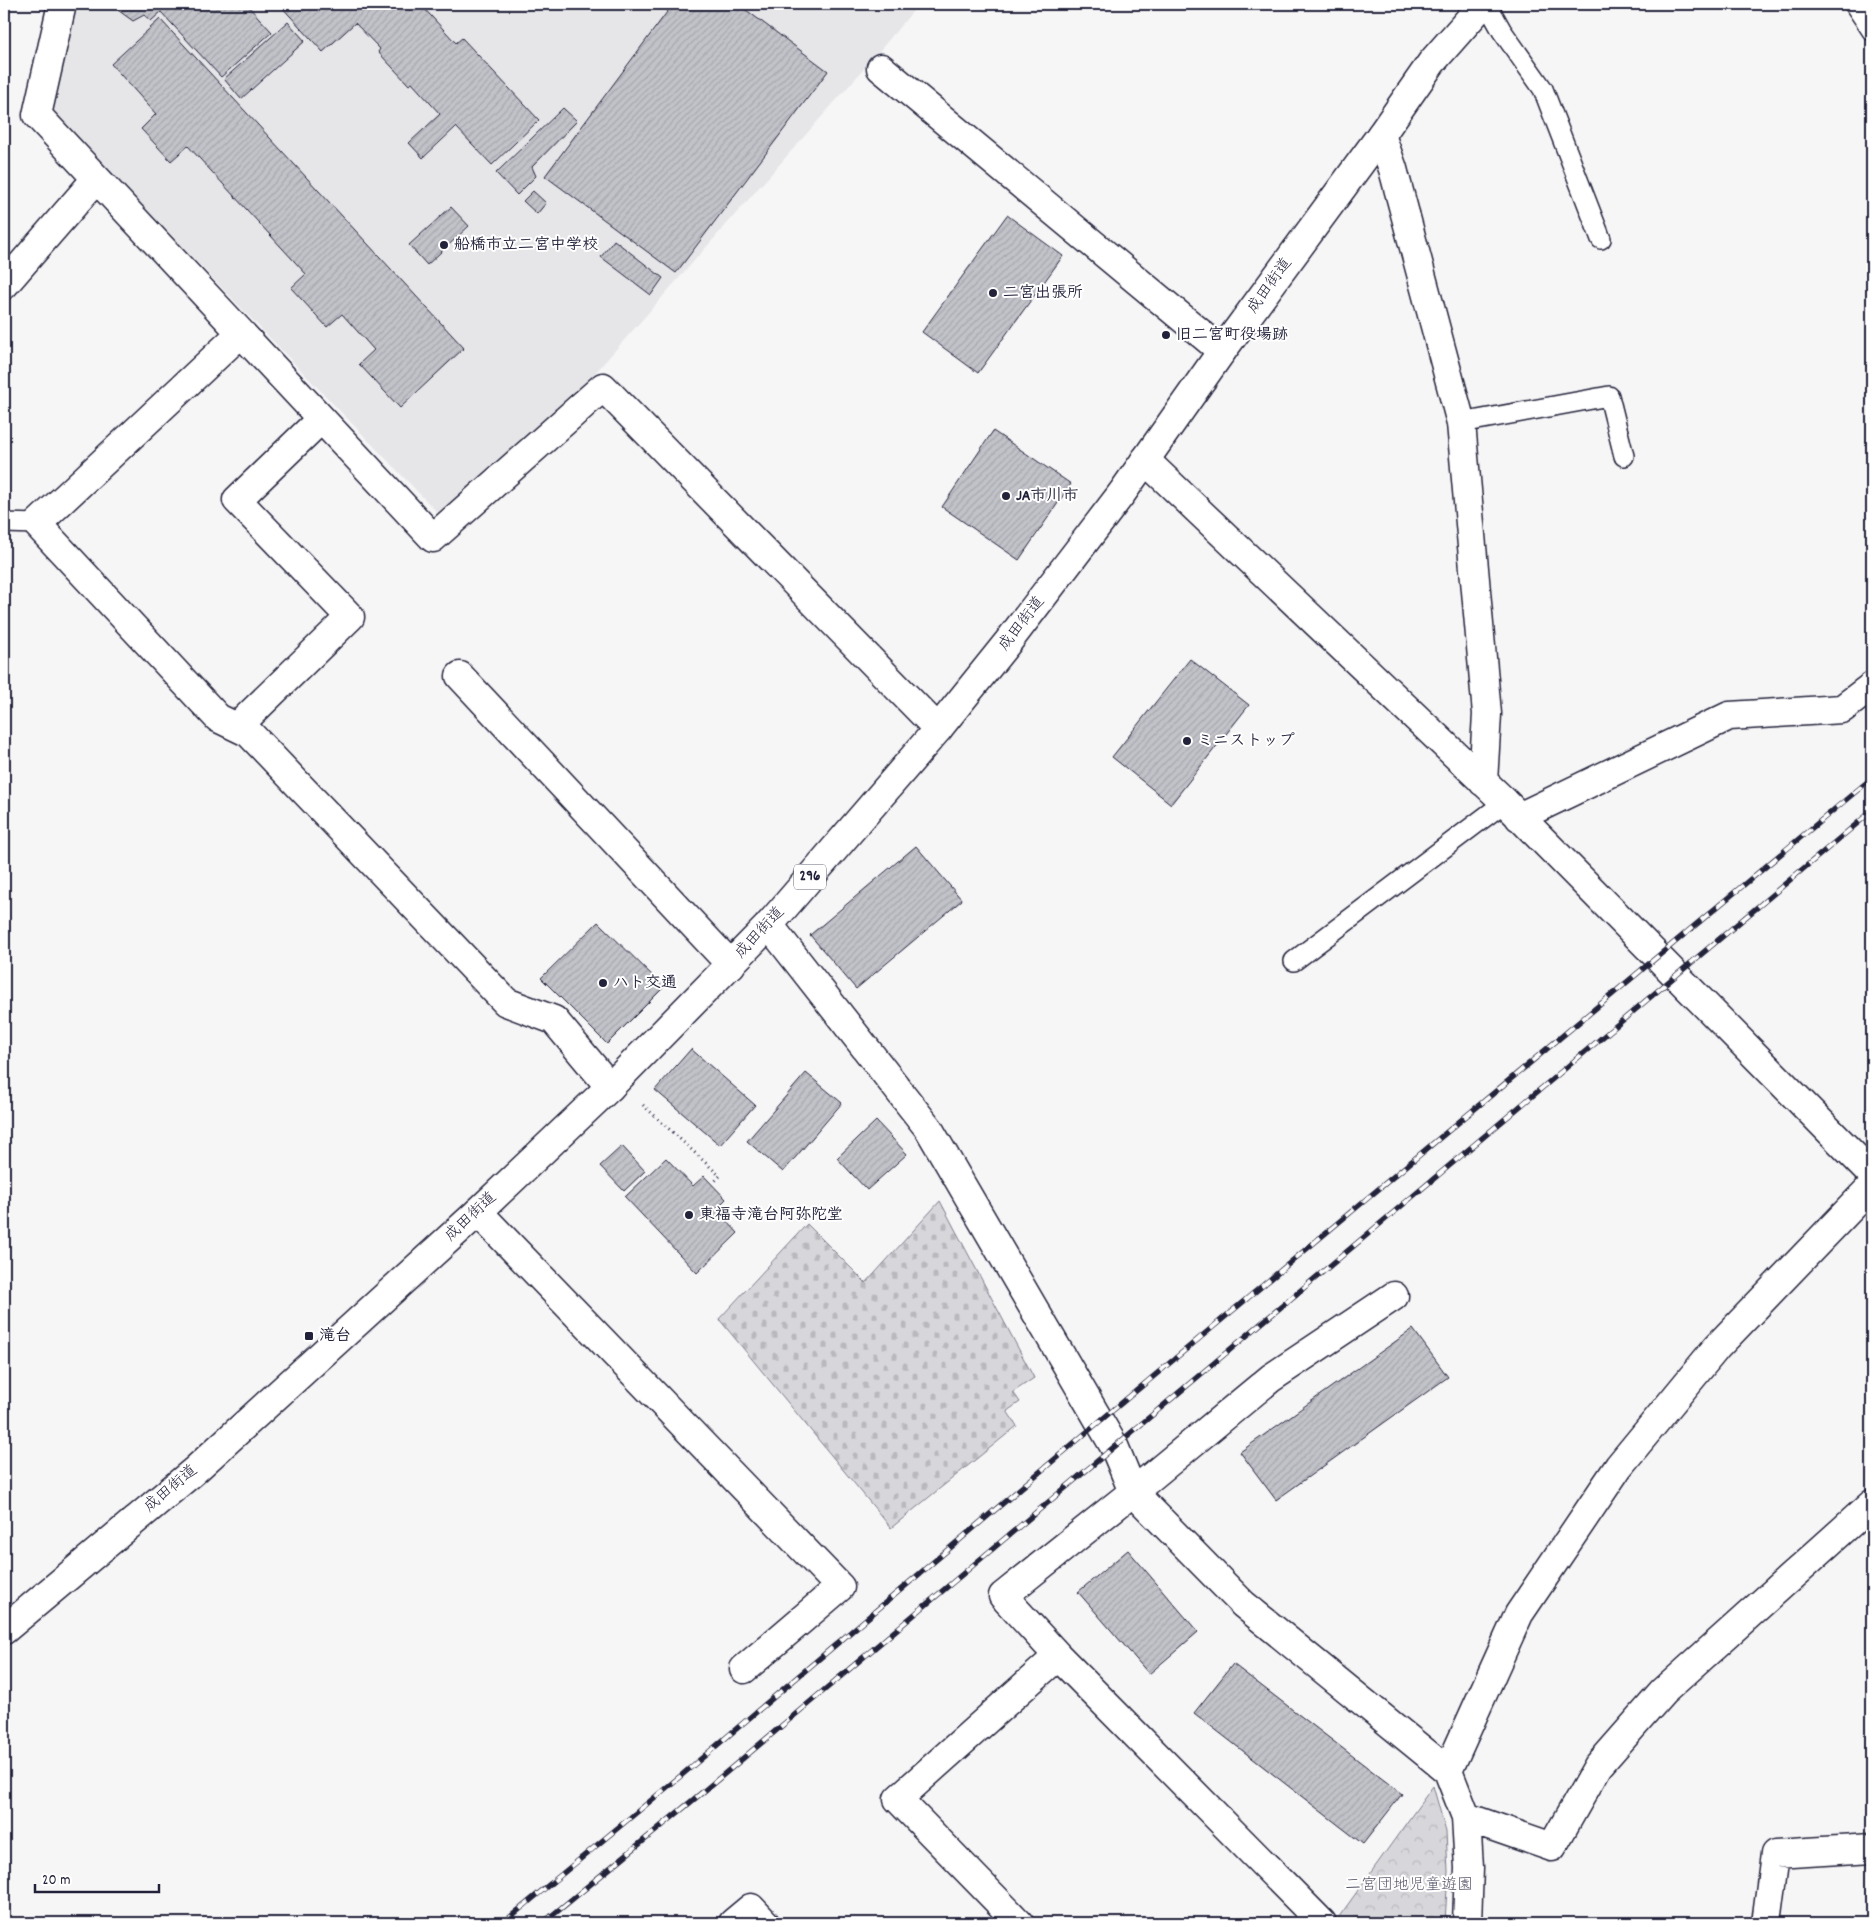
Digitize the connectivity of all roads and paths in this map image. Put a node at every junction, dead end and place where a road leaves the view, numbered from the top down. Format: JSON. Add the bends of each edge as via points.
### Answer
{"nodes":[{"id":1,"x":62,"y":4,"type":"edge"},
{"id":2,"x":1485,"y":4,"type":"edge"},
{"id":3,"x":1854,"y":4,"type":"edge"},
{"id":4,"x":1872,"y":31,"type":"edge"},
{"id":5,"x":881,"y":68,"type":"dead end"},
{"id":6,"x":1381,"y":135,"type":"junction"},
{"id":7,"x":96,"y":179,"type":"junction"},
{"id":8,"x":1601,"y":238,"type":"dead end"},
{"id":9,"x":4,"y":285,"type":"edge"},
{"id":10,"x":241,"y":333,"type":"junction"},
{"id":11,"x":1222,"y":351,"type":"junction"},
{"id":12,"x":321,"y":419,"type":"junction"},
{"id":13,"x":1461,"y":423,"type":"junction"},
{"id":14,"x":1624,"y":456,"type":"dead end"},
{"id":15,"x":1145,"y":460,"type":"junction"},
{"id":16,"x":4,"y":523,"type":"edge"},
{"id":17,"x":36,"y":524,"type":"junction"},
{"id":18,"x":460,"y":676,"type":"dead end"},
{"id":19,"x":1872,"y":686,"type":"edge"},
{"id":20,"x":237,"y":727,"type":"junction"},
{"id":21,"x":938,"y":729,"type":"junction"},
{"id":22,"x":1483,"y":782,"type":"junction"},
{"id":23,"x":1512,"y":810,"type":"junction"},
{"id":24,"x":769,"y":925,"type":"junction"},
{"id":25,"x":1294,"y":961,"type":"dead end"},
{"id":26,"x":730,"y":965,"type":"junction"},
{"id":27,"x":610,"y":1087,"type":"junction"},
{"id":28,"x":640,"y":1102,"type":"dead end"},
{"id":29,"x":1872,"y":1174,"type":"edge"},
{"id":30,"x":715,"y":1181,"type":"dead end"},
{"id":31,"x":1872,"y":1186,"type":"edge"},
{"id":32,"x":478,"y":1212,"type":"junction"},
{"id":33,"x":1394,"y":1296,"type":"dead end"},
{"id":34,"x":1133,"y":1492,"type":"junction"},
{"id":35,"x":1872,"y":1504,"type":"edge"},
{"id":36,"x":4,"y":1630,"type":"edge"},
{"id":37,"x":1058,"y":1656,"type":"junction"},
{"id":38,"x":744,"y":1669,"type":"dead end"},
{"id":39,"x":1448,"y":1772,"type":"junction"},
{"id":40,"x":1466,"y":1817,"type":"junction"},
{"id":41,"x":1872,"y":1848,"type":"edge"},
{"id":42,"x":733,"y":1923,"type":"edge"},
{"id":43,"x":765,"y":1923,"type":"edge"},
{"id":44,"x":1019,"y":1923,"type":"edge"},
{"id":45,"x":1322,"y":1923,"type":"edge"},
{"id":46,"x":1467,"y":1923,"type":"edge"},
{"id":47,"x":1766,"y":1923,"type":"edge"}],
"edges":[{"from":1,"to":7,"type":"main road","via":[[36,115]]},
{"from":2,"to":6,"type":"main road","name":"成田街道","number":"296","via":[[1432,62]]},
{"from":2,"to":8,"type":"lane","via":[[1543,89]]},
{"from":3,"to":4,"type":"lane"},
{"from":5,"to":11,"type":"main road"},
{"from":6,"to":11,"type":"main road","name":"成田街道","number":"296"},
{"from":6,"to":13,"type":"main road"},
{"from":7,"to":9,"type":"main road"},
{"from":7,"to":10,"type":"main road"},
{"from":10,"to":12,"type":"main road"},
{"from":10,"to":17,"type":"main road"},
{"from":11,"to":15,"type":"main road","name":"成田街道","number":"296"},
{"from":12,"to":20,"type":"main road","via":[[237,500],[350,617]]},
{"from":12,"to":21,"type":"main road","via":[[433,538],[603,388]]},
{"from":13,"to":14,"type":"lane","via":[[1609,396]]},
{"from":13,"to":22,"type":"main road","via":[[1487,714]]},
{"from":15,"to":21,"type":"main road","name":"成田街道","number":"296"},
{"from":15,"to":22,"type":"main road"},
{"from":16,"to":17,"type":"lane"},
{"from":17,"to":20,"type":"main road","via":[[218,718]]},
{"from":18,"to":26,"type":"main road"},
{"from":19,"to":23,"type":"main road","via":[[1842,709],[1729,716]]},
{"from":20,"to":27,"type":"main road","via":[[249,733],[506,1002],[554,1020]]},
{"from":21,"to":24,"type":"main road","name":"成田街道","number":"296"},
{"from":22,"to":23,"type":"main road"},
{"from":23,"to":25,"type":"lane"},
{"from":23,"to":29,"type":"main road"},
{"from":24,"to":26,"type":"main road","name":"成田街道","number":"296"},
{"from":24,"to":34,"type":"main road","via":[[929,1129],[1114,1446]]},
{"from":26,"to":27,"type":"main road","name":"成田街道","number":"296"},
{"from":27,"to":32,"type":"main road","name":"成田街道","number":"296"},
{"from":28,"to":30,"type":"path","via":[[720,1176]]},
{"from":31,"to":39,"type":"main road","via":[[1717,1347],[1619,1466],[1519,1614]]},
{"from":32,"to":36,"type":"main road","name":"成田街道","number":"296","via":[[194,1471]]},
{"from":32,"to":38,"type":"main road","via":[[840,1587]]},
{"from":33,"to":34,"type":"main road","via":[[1271,1378]]},
{"from":34,"to":37,"type":"main road","via":[[1003,1596]]},
{"from":34,"to":39,"type":"main road","via":[[1243,1604]]},
{"from":35,"to":40,"type":"main road","via":[[1663,1692],[1598,1766],[1552,1847]]},
{"from":37,"to":44,"type":"main road","via":[[898,1799]]},
{"from":37,"to":45,"type":"main road"},
{"from":39,"to":40,"type":"main road"},
{"from":40,"to":46,"type":"main road","via":[[1469,1868]]},
{"from":41,"to":47,"type":"main road","via":[[1775,1854]]},
{"from":42,"to":43,"type":"main road","via":[[751,1908]]}]}
